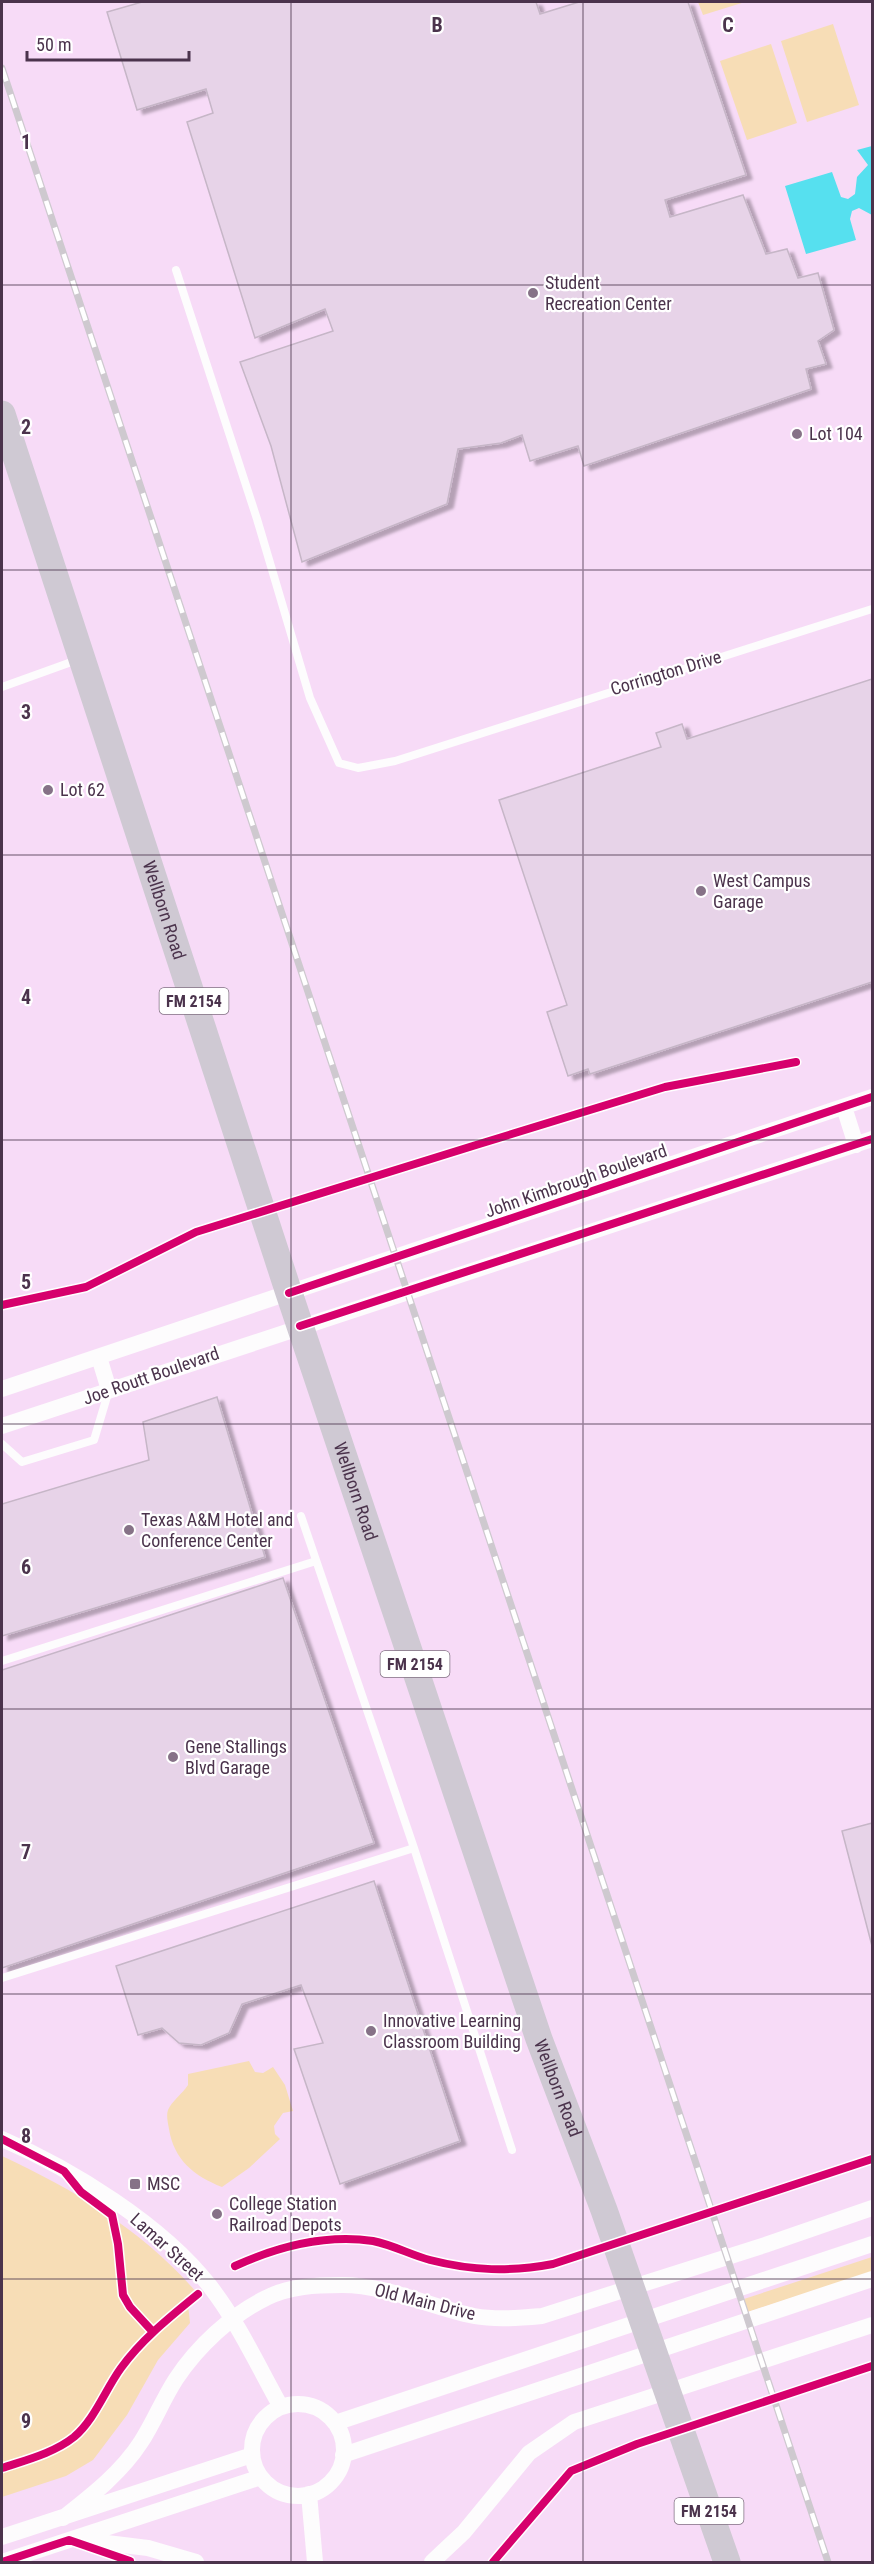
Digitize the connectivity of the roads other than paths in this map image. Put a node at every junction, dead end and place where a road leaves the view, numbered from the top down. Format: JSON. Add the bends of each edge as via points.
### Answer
{"nodes":[{"id":1,"x":176,"y":270,"type":"dead end"},
{"id":2,"x":2,"y":414,"type":"edge"},
{"id":3,"x":873,"y":609,"type":"edge"},
{"id":4,"x":81,"y":659,"type":"junction"},
{"id":5,"x":2,"y":687,"type":"edge"},
{"id":6,"x":873,"y":1097,"type":"edge"},
{"id":7,"x":844,"y":1107,"type":"junction"},
{"id":8,"x":873,"y":1139,"type":"edge"},
{"id":9,"x":856,"y":1145,"type":"junction"},
{"id":10,"x":289,"y":1293,"type":"junction"},
{"id":11,"x":300,"y":1326,"type":"junction"},
{"id":12,"x":99,"y":1357,"type":"junction"},
{"id":13,"x":2,"y":1389,"type":"edge"},
{"id":14,"x":109,"y":1390,"type":"junction"},
{"id":15,"x":2,"y":1426,"type":"edge"},
{"id":16,"x":2,"y":1444,"type":"edge"},
{"id":17,"x":301,"y":1516,"type":"dead end"},
{"id":18,"x":316,"y":1561,"type":"junction"},
{"id":19,"x":2,"y":1661,"type":"edge"},
{"id":20,"x":414,"y":1848,"type":"junction"},
{"id":21,"x":2,"y":1978,"type":"edge"},
{"id":22,"x":2,"y":2139,"type":"edge"},
{"id":23,"x":512,"y":2150,"type":"dead end"},
{"id":24,"x":873,"y":2208,"type":"edge"},
{"id":25,"x":873,"y":2244,"type":"edge"},
{"id":26,"x":873,"y":2279,"type":"edge"},
{"id":27,"x":638,"y":2309,"type":"junction"},
{"id":28,"x":233,"y":2320,"type":"junction"},
{"id":29,"x":873,"y":2325,"type":"edge"},
{"id":30,"x":657,"y":2363,"type":"junction"},
{"id":31,"x":280,"y":2407,"type":"junction"},
{"id":32,"x":335,"y":2423,"type":"junction"},
{"id":33,"x":252,"y":2455,"type":"junction"},
{"id":34,"x":343,"y":2455,"type":"junction"},
{"id":35,"x":261,"y":2477,"type":"junction"},
{"id":36,"x":309,"y":2494,"type":"junction"},
{"id":37,"x":63,"y":2518,"type":"junction"},
{"id":38,"x":2,"y":2537,"type":"edge"},
{"id":39,"x":69,"y":2540,"type":"junction"},
{"id":40,"x":2,"y":2562,"type":"edge"},
{"id":41,"x":196,"y":2562,"type":"edge"},
{"id":42,"x":315,"y":2562,"type":"edge"},
{"id":43,"x":432,"y":2562,"type":"edge"},
{"id":44,"x":727,"y":2562,"type":"edge"}],
"edges":[{"from":1,"to":3,"type":"lane","name":"Corrington Drive","via":[[310,698],[339,763],[358,768],[395,760]]},
{"from":2,"to":4,"type":"main road","name":"Wellborn Road","number":"FM 2154"},
{"from":4,"to":5,"type":"lane"},
{"from":4,"to":10,"type":"main road","name":"Wellborn Road","number":"FM 2154"},
{"from":6,"to":7,"type":"street","name":"John Kimbrough Boulevard"},
{"from":7,"to":9,"type":"street"},
{"from":7,"to":10,"type":"street","name":"John Kimbrough Boulevard"},
{"from":8,"to":9,"type":"street"},
{"from":9,"to":11,"type":"street"},
{"from":10,"to":11,"type":"main road","name":"Wellborn Road","number":"FM 2154"},
{"from":10,"to":12,"type":"street","name":"Joe Routt Boulevard"},
{"from":11,"to":14,"type":"street","name":"Joe Routt Boulevard"},
{"from":11,"to":27,"type":"main road","name":"Wellborn Road","number":"FM 2154","via":[[539,2039]]},
{"from":12,"to":13,"type":"street","name":"Joe Routt Boulevard"},
{"from":12,"to":14,"type":"street"},
{"from":14,"to":15,"type":"street","name":"Joe Routt Boulevard"},
{"from":14,"to":16,"type":"lane","via":[[94,1440],[22,1462]]},
{"from":17,"to":18,"type":"lane"},
{"from":18,"to":19,"type":"lane"},
{"from":18,"to":20,"type":"lane"},
{"from":20,"to":21,"type":"lane"},
{"from":20,"to":23,"type":"lane"},
{"from":22,"to":28,"type":"street","name":"Lamar Street","via":[[82,2181],[158,2235],[209,2285]]},
{"from":24,"to":28,"type":"street","name":"Old Main Drive","via":[[542,2316],[475,2316],[382,2289],[344,2285],[282,2292]]},
{"from":25,"to":27,"type":"street"},
{"from":26,"to":30,"type":"street"},
{"from":27,"to":30,"type":"main road","name":"Wellborn Road","number":"FM 2154"},
{"from":27,"to":32,"type":"street"},
{"from":28,"to":31,"type":"street","name":"Lamar Street"},
{"from":28,"to":37,"type":"street","name":"Old Main Drive","via":[[195,2353],[140,2443],[120,2468]]},
{"from":29,"to":43,"type":"street","via":[[574,2422],[529,2452],[464,2532]]},
{"from":30,"to":34,"type":"street"},
{"from":30,"to":44,"type":"main road","name":"Wellborn Road","number":"FM 2154"},
{"from":31,"to":32,"type":"street","via":[[313,2406]]},
{"from":31,"to":33,"type":"street","via":[[256,2429]]},
{"from":32,"to":34,"type":"street","via":[[342,2438]]},
{"from":33,"to":35,"type":"street"},
{"from":33,"to":37,"type":"street","name":"Old Main Drive"},
{"from":34,"to":36,"type":"street","via":[[334,2479]]},
{"from":35,"to":36,"type":"street","via":[[283,2494]]},
{"from":35,"to":39,"type":"street"},
{"from":36,"to":42,"type":"street"},
{"from":37,"to":38,"type":"street","name":"Old Main Drive"},
{"from":39,"to":40,"type":"street"},
{"from":39,"to":41,"type":"street","via":[[147,2548]]}]}
